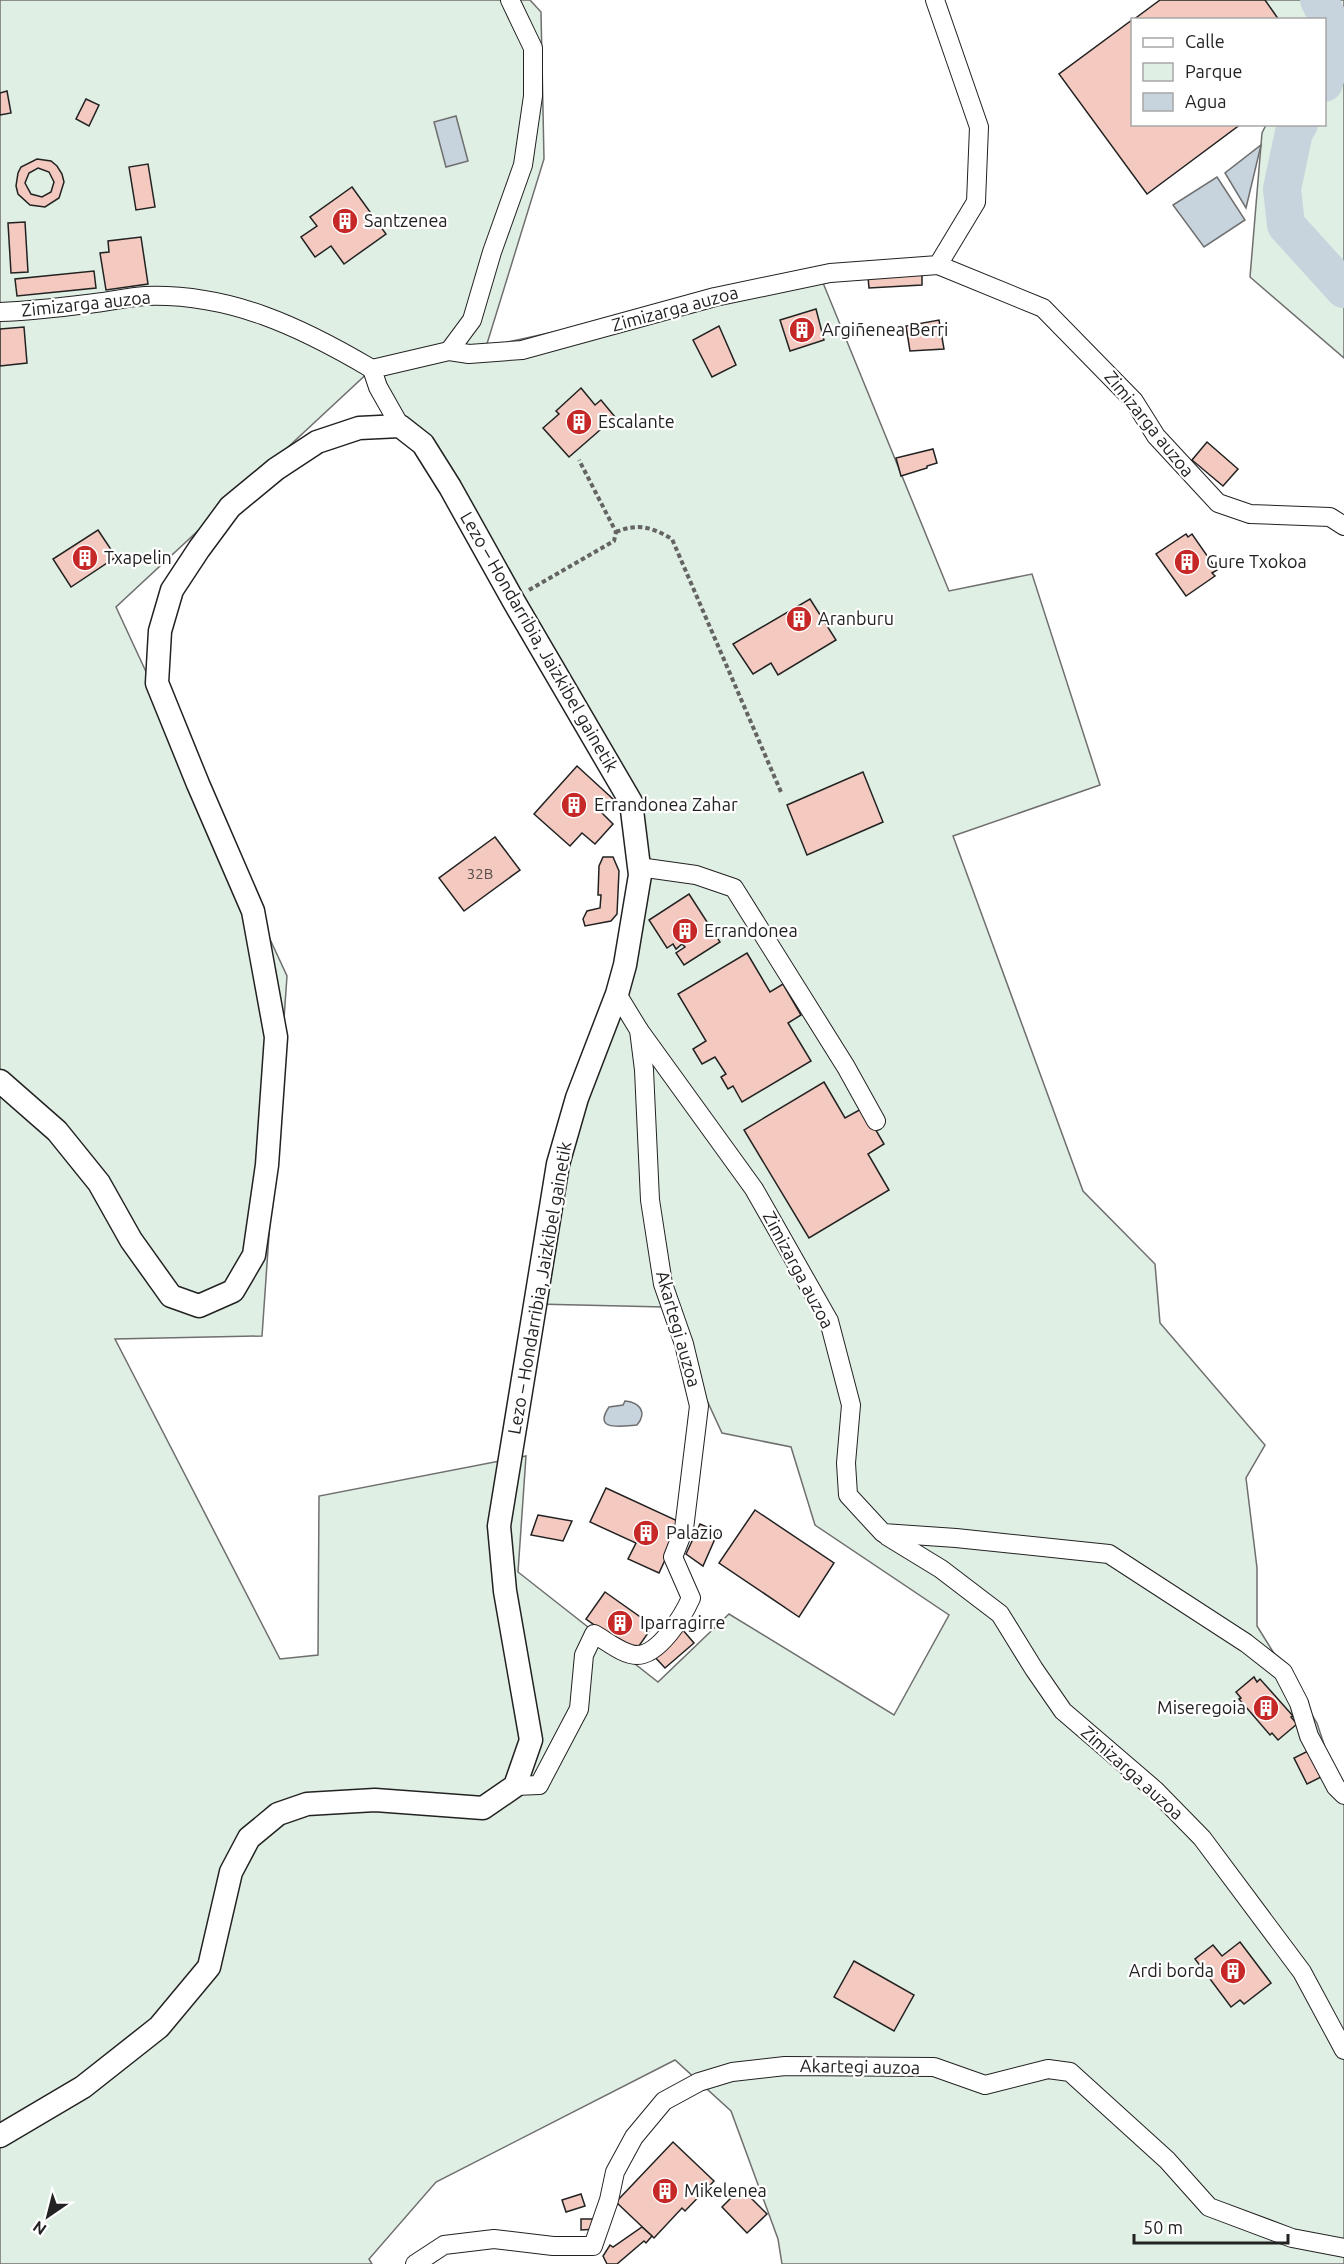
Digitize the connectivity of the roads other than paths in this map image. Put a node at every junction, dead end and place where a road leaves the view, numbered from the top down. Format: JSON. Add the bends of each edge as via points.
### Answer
{"nodes":[{"id":1,"x":510,"y":0,"type":"edge"},
{"id":2,"x":936,"y":0,"type":"edge"},
{"id":3,"x":938,"y":265,"type":"junction"},
{"id":4,"x":0,"y":312,"type":"edge"},
{"id":5,"x":449,"y":351,"type":"junction"},
{"id":6,"x":372,"y":369,"type":"junction"},
{"id":7,"x":400,"y":426,"type":"junction"},
{"id":8,"x":1344,"y":526,"type":"edge"},
{"id":9,"x":639,"y":867,"type":"junction"},
{"id":10,"x":617,"y":994,"type":"junction"},
{"id":11,"x":639,"y":1029,"type":"junction"},
{"id":12,"x":0,"y":1081,"type":"edge"},
{"id":13,"x":876,"y":1121,"type":"dead end"},
{"id":14,"x":883,"y":1533,"type":"junction"},
{"id":15,"x":515,"y":1785,"type":"junction"},
{"id":16,"x":1344,"y":1795,"type":"edge"},
{"id":17,"x":1344,"y":2050,"type":"edge"},
{"id":18,"x":0,"y":2136,"type":"edge"},
{"id":19,"x":1344,"y":2248,"type":"edge"},
{"id":20,"x":415,"y":2264,"type":"edge"}],
"edges":[{"from":1,"to":5,"type":"street","via":[[533,48],[533,96],[523,165],[472,320]]},
{"from":2,"to":3,"type":"street","via":[[979,127],[976,202]]},
{"from":3,"to":5,"type":"street","name":"Zimizarga auzoa","via":[[830,273],[715,297],[522,350],[469,354]]},
{"from":3,"to":8,"type":"street","name":"Zimizarga auzoa","via":[[1042,308],[1134,401],[1156,435],[1218,503],[1250,514],[1330,518]]},
{"from":4,"to":6,"type":"street","name":"Zimizarga auzoa","via":[[145,296],[203,299],[264,314],[324,340]]},
{"from":5,"to":6,"type":"street","name":"Zimizarga auzoa"},
{"from":6,"to":7,"type":"street"},
{"from":7,"to":9,"type":"street","name":"Lezo – Hondarribia, Jaizkibel gainetik","via":[[423,444],[450,487],[631,802]]},
{"from":7,"to":12,"type":"street","via":[[359,428],[317,442],[230,507],[172,590],[160,631],[157,683],[253,911],[276,1037],[267,1165],[254,1255],[233,1291],[199,1306],[171,1296],[131,1240],[92,1174],[57,1131]]},
{"from":9,"to":10,"type":"street","name":"Lezo – Hondarribia, Jaizkibel gainetik"},
{"from":9,"to":13,"type":"street","via":[[696,875],[734,888]]},
{"from":10,"to":11,"type":"street","name":"Akartegi auzoa"},
{"from":10,"to":15,"type":"street","name":"Lezo – Hondarribia, Jaizkibel gainetik","via":[[577,1098],[558,1164],[499,1526],[505,1591],[531,1740]]},
{"from":11,"to":14,"type":"street","name":"Zimizarga auzoa","via":[[754,1189],[829,1321],[851,1405],[846,1463],[848,1495]]},
{"from":11,"to":15,"type":"street","name":"Akartegi auzoa","via":[[650,1200],[663,1284],[684,1344],[699,1406],[684,1529],[673,1557],[691,1598],[683,1616],[647,1653],[627,1653],[594,1634],[584,1654],[579,1708],[539,1785]]},
{"from":14,"to":16,"type":"street","via":[[1109,1554],[1246,1643],[1283,1672],[1299,1702],[1308,1736]]},
{"from":14,"to":17,"type":"street","name":"Zimizarga auzoa","via":[[941,1569],[1000,1614],[1063,1711],[1155,1790],[1202,1838],[1302,1971]]},
{"from":15,"to":18,"type":"street","via":[[483,1809],[375,1800],[307,1804],[278,1814],[249,1838],[231,1872],[209,1967],[159,2027],[83,2087]]},
{"from":19,"to":20,"type":"street","name":"Akartegi auzoa","via":[[1292,2238],[1209,2207],[1167,2160],[1070,2072],[1048,2069],[985,2085],[934,2067],[786,2066],[732,2072],[699,2082],[664,2101],[634,2137],[615,2172],[593,2246],[494,2239],[444,2245]]}]}
